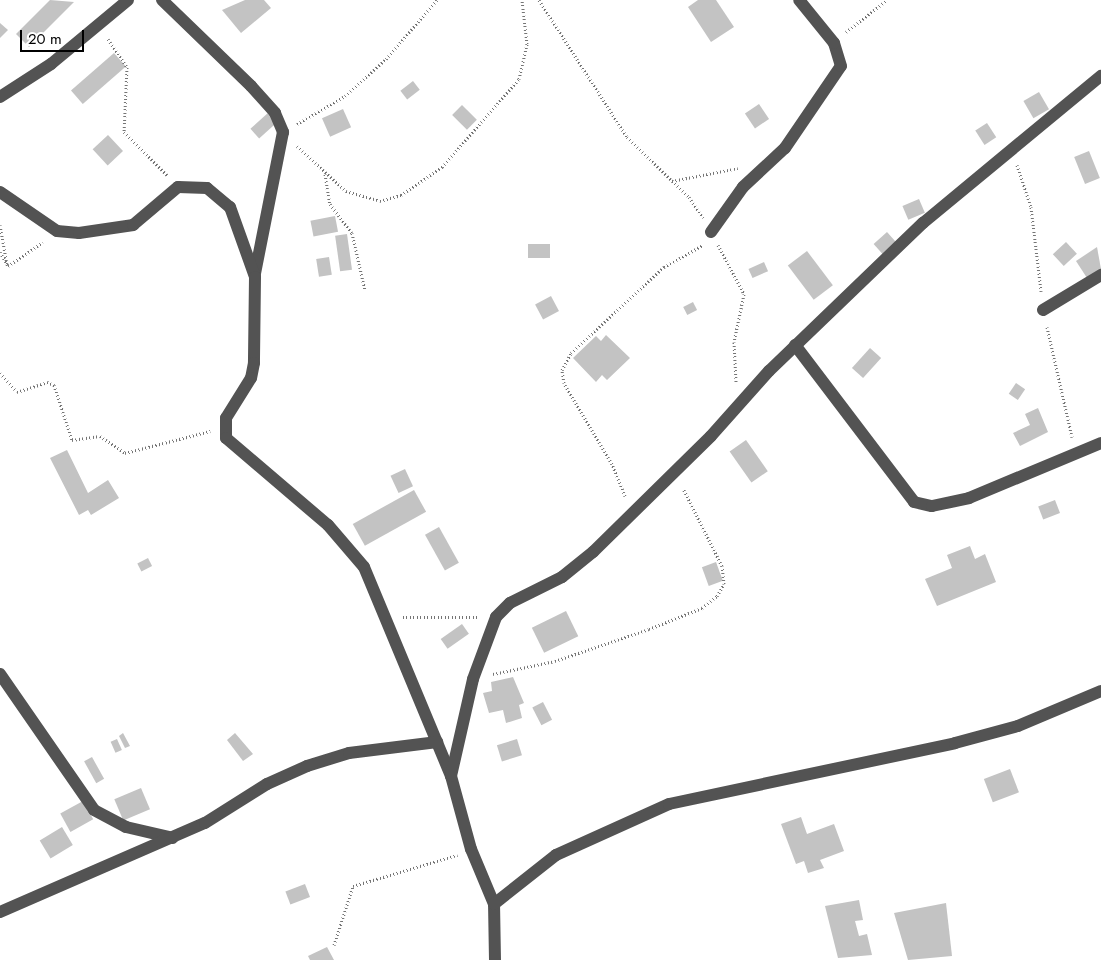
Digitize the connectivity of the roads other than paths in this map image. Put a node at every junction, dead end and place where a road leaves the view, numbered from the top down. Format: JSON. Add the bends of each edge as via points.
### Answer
{"nodes":[{"id":1,"x":128,"y":0,"type":"edge"},
{"id":2,"x":162,"y":0,"type":"edge"},
{"id":3,"x":798,"y":0,"type":"edge"},
{"id":4,"x":1101,"y":76,"type":"edge"},
{"id":5,"x":0,"y":97,"type":"edge"},
{"id":6,"x":0,"y":192,"type":"edge"},
{"id":7,"x":713,"y":237,"type":"road end"},
{"id":8,"x":1101,"y":275,"type":"edge"},
{"id":9,"x":255,"y":277,"type":"junction"},
{"id":10,"x":1043,"y":310,"type":"dead end"},
{"id":11,"x":795,"y":345,"type":"junction"},
{"id":12,"x":1101,"y":443,"type":"edge"},
{"id":13,"x":0,"y":674,"type":"edge"},
{"id":14,"x":1101,"y":691,"type":"edge"},
{"id":15,"x":437,"y":742,"type":"junction"},
{"id":16,"x":451,"y":776,"type":"junction"},
{"id":17,"x":173,"y":838,"type":"junction"},
{"id":18,"x":494,"y":904,"type":"junction"},
{"id":19,"x":0,"y":912,"type":"edge"},
{"id":20,"x":495,"y":960,"type":"edge"}],
"edges":[{"from":1,"to":5,"type":"street","via":[[51,64]]},
{"from":2,"to":9,"type":"street","via":[[251,86],[275,113],[283,132]]},
{"from":3,"to":7,"type":"street","via":[[834,43],[841,66],[836,79],[784,148],[726,207]]},
{"from":4,"to":11,"type":"street","via":[[923,223]]},
{"from":6,"to":9,"type":"street","via":[[57,231],[79,233],[133,225],[178,187],[207,188],[221,197],[238,221]]},
{"from":8,"to":10,"type":"street"},
{"from":9,"to":15,"type":"street","via":[[254,363],[223,428],[243,454],[328,525],[364,567],[388,617]]},
{"from":11,"to":12,"type":"street","via":[[914,502],[932,506],[969,498]]},
{"from":11,"to":16,"type":"street","via":[[628,517],[562,577],[510,603],[496,617],[473,679]]},
{"from":13,"to":17,"type":"street","via":[[94,810],[126,826]]},
{"from":14,"to":18,"type":"street","via":[[1018,726],[955,743],[669,804],[556,855]]},
{"from":15,"to":16,"type":"street"},
{"from":15,"to":17,"type":"street","via":[[349,753],[308,766]]},
{"from":16,"to":18,"type":"street","via":[[471,849]]},
{"from":17,"to":19,"type":"street"},
{"from":18,"to":20,"type":"street"}]}
